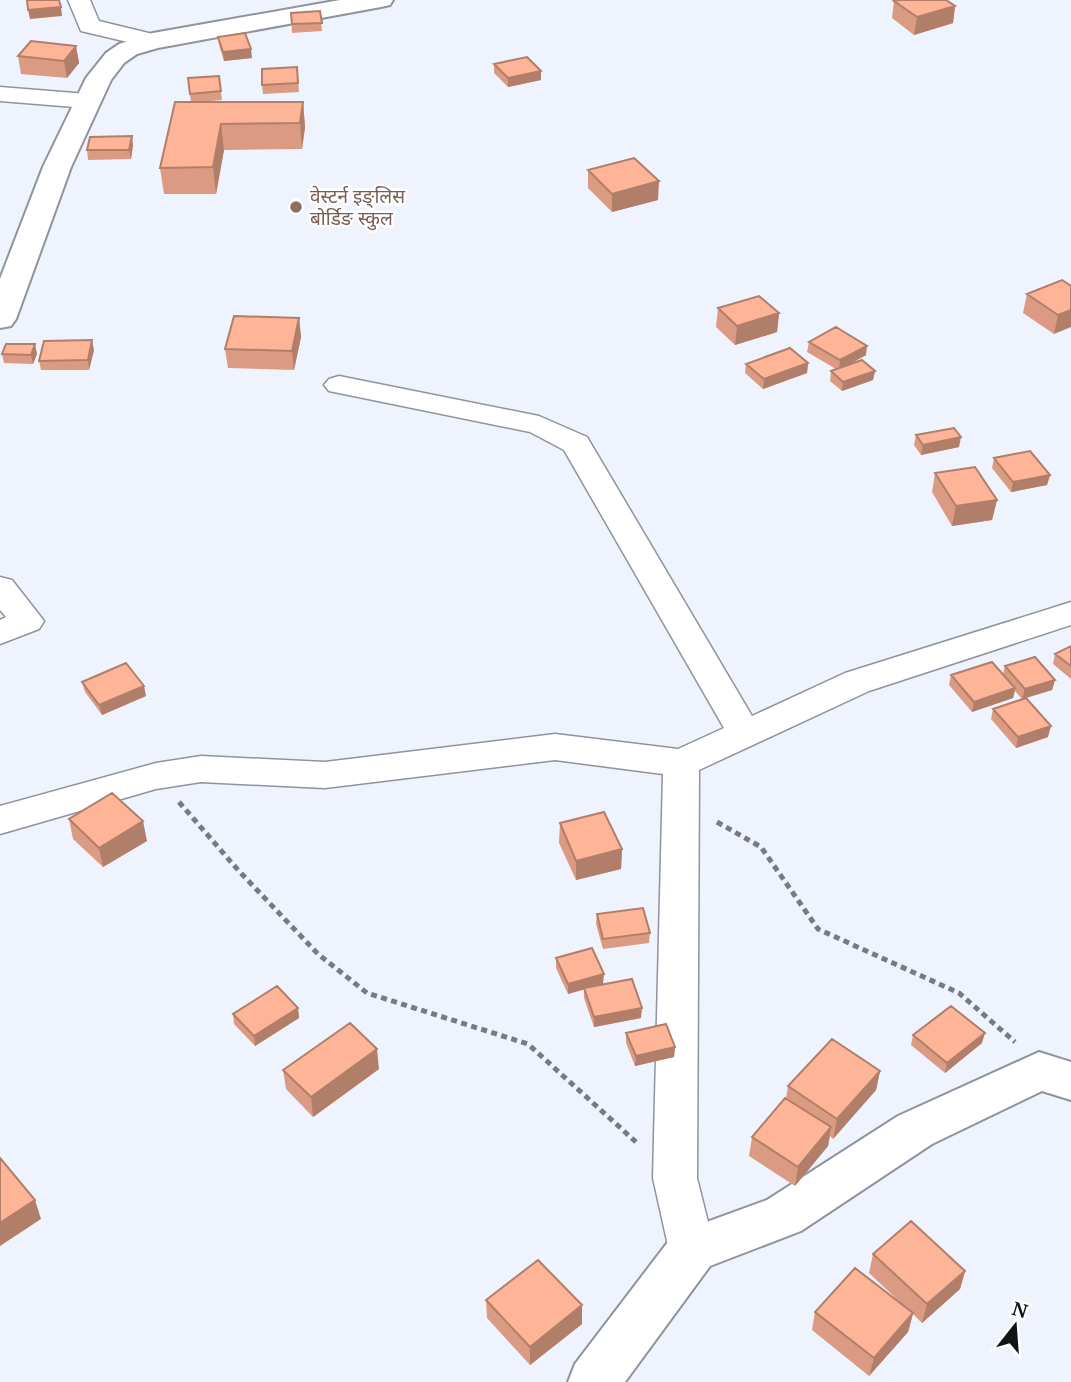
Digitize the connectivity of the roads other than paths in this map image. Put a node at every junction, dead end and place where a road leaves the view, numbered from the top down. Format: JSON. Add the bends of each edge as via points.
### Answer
{"nodes":[{"id":1,"x":79,"y":0,"type":"edge"},
{"id":2,"x":381,"y":0,"type":"edge"},
{"id":3,"x":153,"y":41,"type":"junction"},
{"id":4,"x":0,"y":94,"type":"edge"},
{"id":5,"x":87,"y":101,"type":"junction"},
{"id":6,"x":0,"y":319,"type":"edge"},
{"id":7,"x":339,"y":385,"type":"dead end"},
{"id":8,"x":0,"y":588,"type":"edge"},
{"id":9,"x":1071,"y":613,"type":"edge"},
{"id":10,"x":0,"y":633,"type":"edge"},
{"id":11,"x":745,"y":734,"type":"junction"},
{"id":12,"x":681,"y":782,"type":"junction"},
{"id":13,"x":0,"y":820,"type":"edge"},
{"id":14,"x":1055,"y":1076,"type":"edge"},
{"id":15,"x":692,"y":1250,"type":"junction"},
{"id":16,"x":596,"y":1382,"type":"edge"}],
"edges":[{"from":1,"to":3,"type":"street","via":[[89,26]]},
{"from":2,"to":3,"type":"street"},
{"from":3,"to":5,"type":"street","via":[[115,58]]},
{"from":4,"to":5,"type":"street"},
{"from":5,"to":6,"type":"street"},
{"from":7,"to":11,"type":"street","via":[[538,425],[576,444]]},
{"from":8,"to":10,"type":"street","via":[[27,621]]},
{"from":9,"to":11,"type":"street","via":[[857,682]]},
{"from":11,"to":12,"type":"street"},
{"from":12,"to":13,"type":"street","via":[[555,747],[326,775],[201,769],[156,776]]},
{"from":12,"to":15,"type":"street","via":[[675,1178]]},
{"from":14,"to":15,"type":"street","via":[[915,1130],[784,1216]]},
{"from":15,"to":16,"type":"street"}]}
